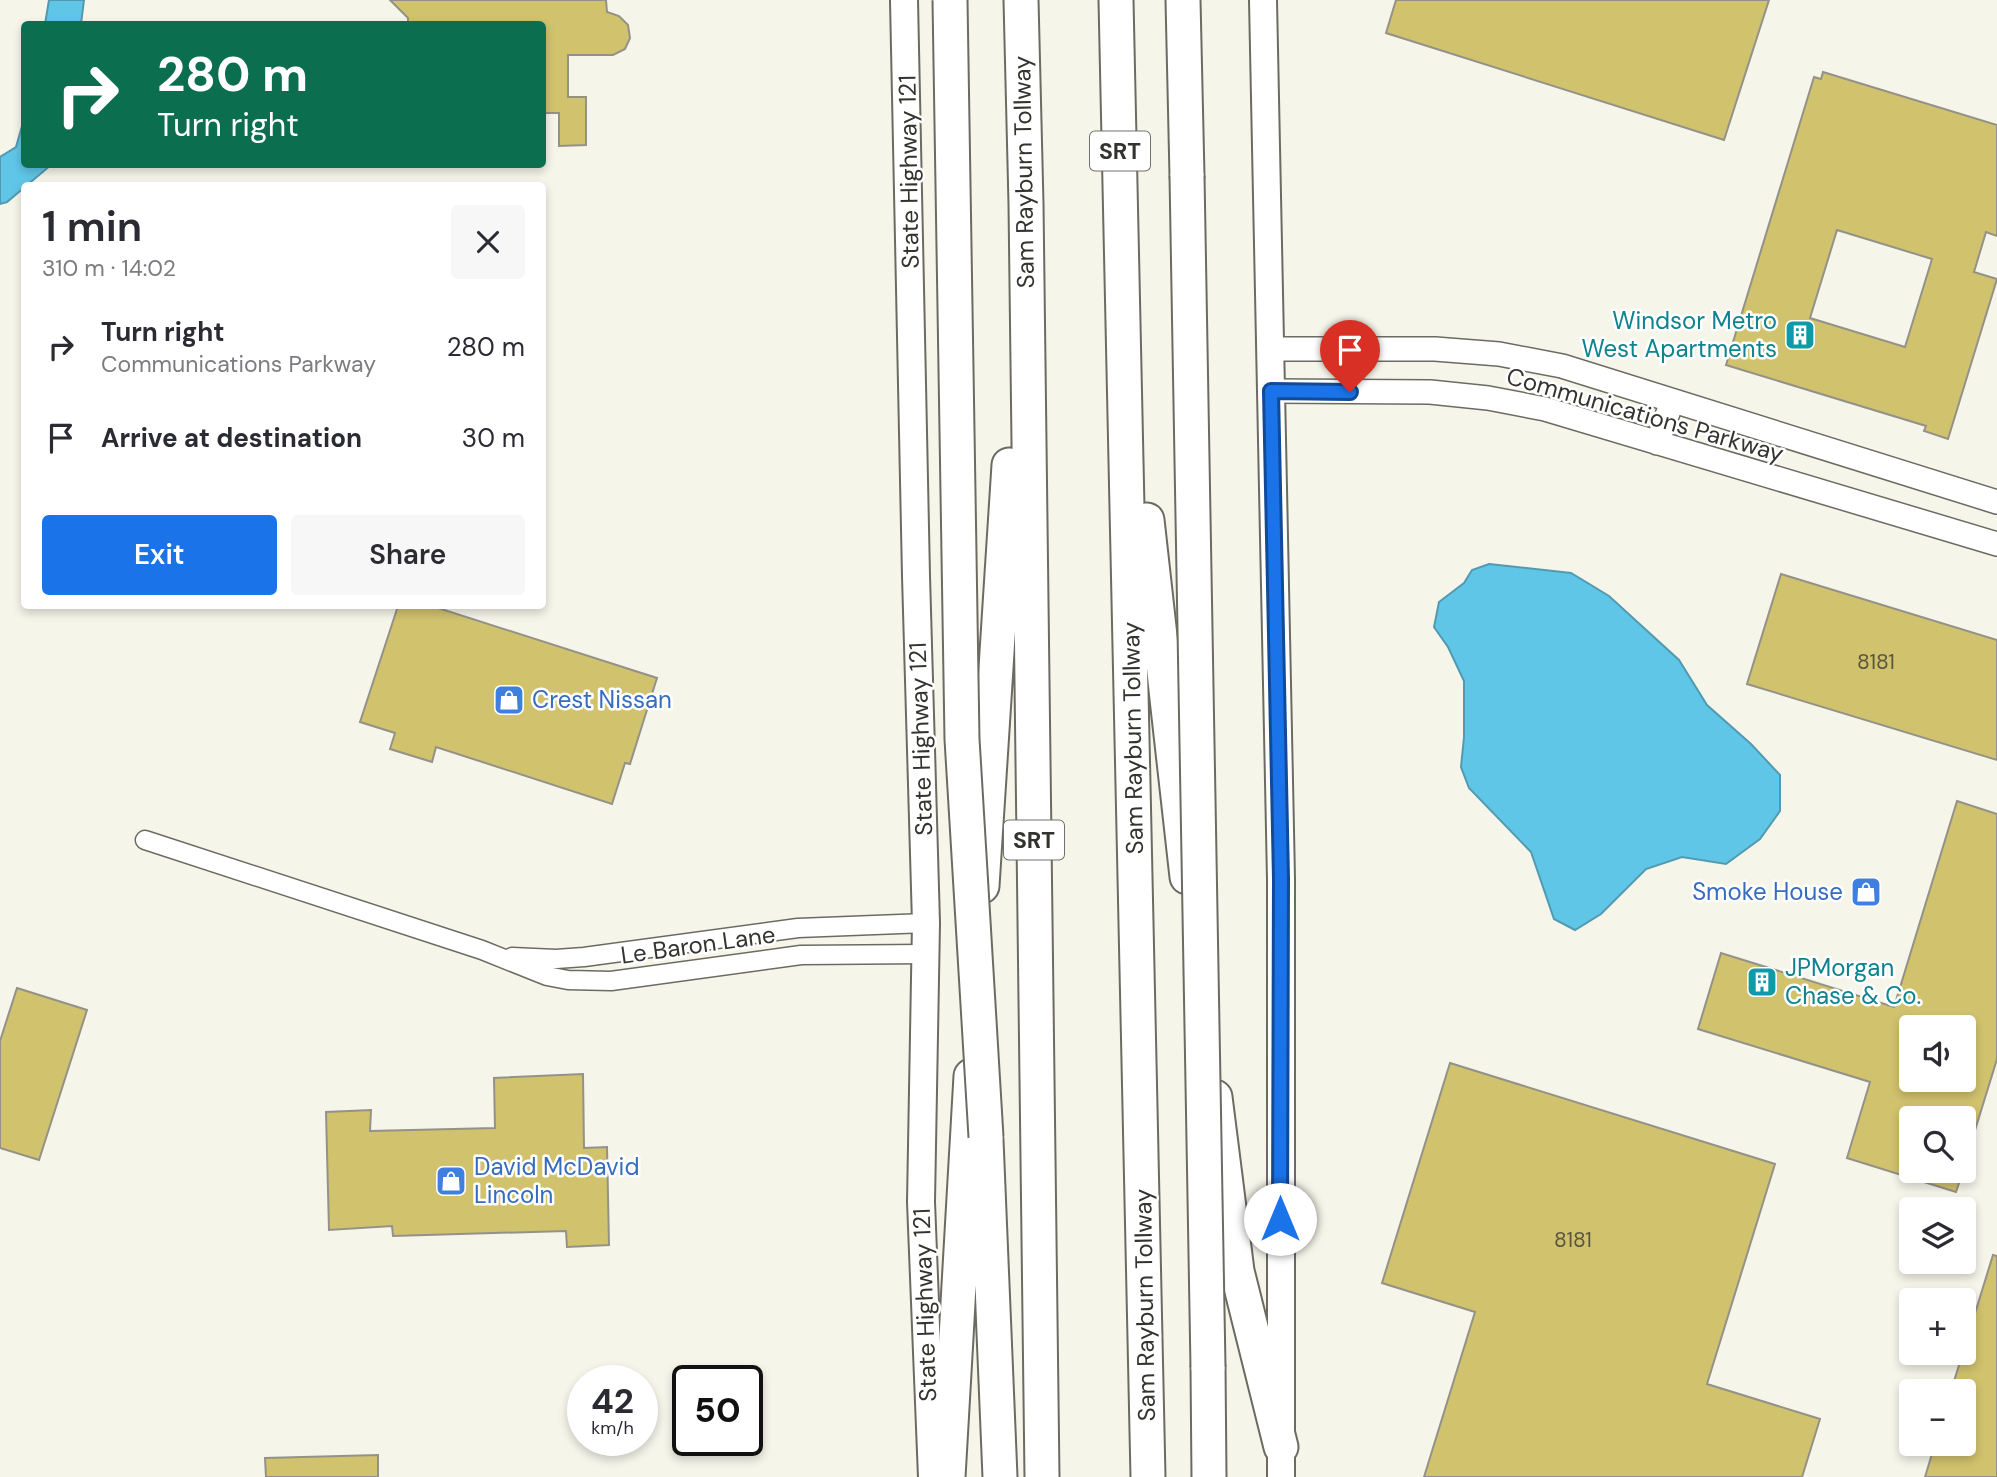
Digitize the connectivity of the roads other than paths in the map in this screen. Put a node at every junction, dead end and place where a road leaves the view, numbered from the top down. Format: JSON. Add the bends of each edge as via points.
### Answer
{"nodes":[{"id":1,"x":905,"y":0,"type":"edge"},
{"id":2,"x":950,"y":0,"type":"edge"},
{"id":3,"x":1020,"y":0,"type":"edge"},
{"id":4,"x":1116,"y":0,"type":"edge"},
{"id":5,"x":1183,"y":0,"type":"edge"},
{"id":6,"x":1263,"y":0,"type":"edge"},
{"id":7,"x":1026,"y":204,"type":"junction"},
{"id":8,"x":1123,"y":302,"type":"junction"},
{"id":9,"x":1270,"y":349,"type":"junction"},
{"id":10,"x":1271,"y":391,"type":"junction"},
{"id":11,"x":1672,"y":402,"type":"junction"},
{"id":12,"x":1657,"y":443,"type":"junction"},
{"id":13,"x":1997,"y":502,"type":"edge"},
{"id":14,"x":1997,"y":544,"type":"edge"},
{"id":15,"x":145,"y":840,"type":"dead end"},
{"id":16,"x":926,"y":923,"type":"junction"},
{"id":17,"x":482,"y":950,"type":"junction"},
{"id":18,"x":926,"y":954,"type":"junction"},
{"id":19,"x":1281,"y":1462,"type":"edge"},
{"id":20,"x":932,"y":1477,"type":"edge"},
{"id":21,"x":948,"y":1477,"type":"edge"},
{"id":22,"x":1000,"y":1477,"type":"edge"},
{"id":23,"x":1042,"y":1477,"type":"edge"},
{"id":24,"x":1148,"y":1477,"type":"edge"},
{"id":25,"x":1209,"y":1477,"type":"edge"}],
"edges":[{"from":1,"to":16,"type":"main road","name":"State Highway 121"},
{"from":2,"to":22,"type":"highway","bridge":true,"via":[[962,739],[986,1137]]},
{"from":3,"to":7,"type":"highway","name":"Sam Rayburn Tollway","number":"SRT"},
{"from":4,"to":8,"type":"highway","name":"Sam Rayburn Tollway","number":"SRT"},
{"from":5,"to":25,"type":"highway","bridge":true},
{"from":6,"to":9,"type":"main road"},
{"from":7,"to":21,"type":"highway"},
{"from":7,"to":23,"type":"highway","name":"Sam Rayburn Tollway","number":"SRT"},
{"from":8,"to":19,"type":"highway","via":[[1183,844],[1237,1270]]},
{"from":8,"to":24,"type":"highway","name":"Sam Rayburn Tollway","number":"SRT"},
{"from":9,"to":10,"type":"main road"},
{"from":9,"to":11,"type":"street","name":"Communications Parkway","via":[[1435,349],[1499,355],[1562,366]]},
{"from":10,"to":12,"type":"street","name":"Communications Parkway","via":[[1430,392],[1488,398],[1545,409]]},
{"from":10,"to":19,"type":"main road","via":[[1281,879]]},
{"from":11,"to":12,"type":"street"},
{"from":11,"to":13,"type":"street","name":"Communications Parkway"},
{"from":12,"to":14,"type":"street","name":"Communications Parkway"},
{"from":15,"to":17,"type":"street","name":"Le Baron Lane"},
{"from":16,"to":17,"type":"street","name":"Le Baron Lane","via":[[798,928],[556,960]]},
{"from":16,"to":18,"type":"main road","name":"State Highway 121"},
{"from":17,"to":18,"type":"street","name":"Le Baron Lane","via":[[547,976],[590,982],[801,955]]},
{"from":18,"to":20,"type":"main road","name":"State Highway 121","via":[[921,1202]]}]}
